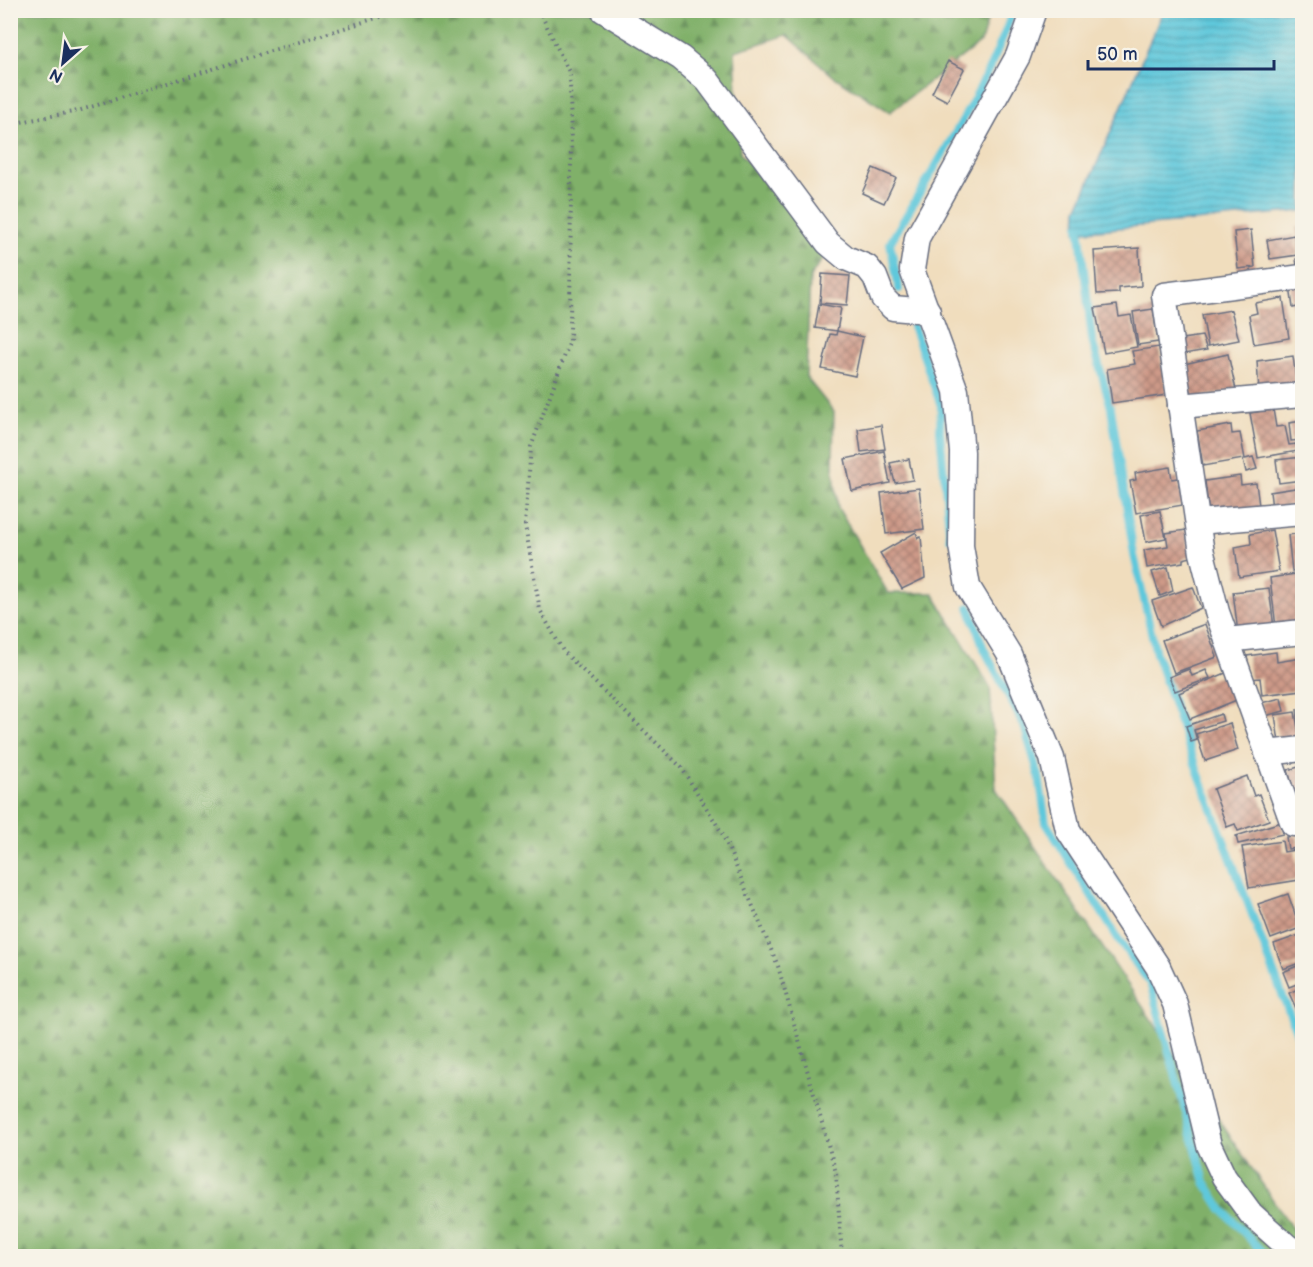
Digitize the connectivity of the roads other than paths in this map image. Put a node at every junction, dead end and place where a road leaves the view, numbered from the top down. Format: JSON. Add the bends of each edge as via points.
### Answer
{"nodes":[{"id":1,"x":603,"y":10,"type":"edge"},
{"id":2,"x":1034,"y":10,"type":"edge"},
{"id":3,"x":1302,"y":277,"type":"edge"},
{"id":4,"x":928,"y":311,"type":"junction"},
{"id":5,"x":1302,"y":395,"type":"edge"},
{"id":6,"x":1180,"y":406,"type":"junction"},
{"id":7,"x":1302,"y":513,"type":"edge"},
{"id":8,"x":1197,"y":522,"type":"junction"},
{"id":9,"x":1302,"y":632,"type":"edge"},
{"id":10,"x":1227,"y":640,"type":"junction"},
{"id":11,"x":1302,"y":749,"type":"edge"},
{"id":12,"x":1268,"y":753,"type":"junction"},
{"id":13,"x":1302,"y":823,"type":"edge"},
{"id":14,"x":1302,"y":1254,"type":"edge"}],
"edges":[{"from":1,"to":4,"type":"street","via":[[658,42],[707,80],[828,243],[846,258],[867,267],[883,298],[893,308]]},
{"from":2,"to":4,"type":"street","via":[[1018,56],[917,238],[912,270]]},
{"from":3,"to":6,"type":"street","via":[[1164,295]]},
{"from":4,"to":14,"type":"street","via":[[956,391],[962,452],[961,546],[968,587],[1009,654],[1052,758],[1068,830],[1158,967],[1175,1004],[1209,1145],[1224,1178],[1251,1214],[1288,1247]]},
{"from":5,"to":6,"type":"street"},
{"from":6,"to":8,"type":"street"},
{"from":7,"to":8,"type":"street"},
{"from":8,"to":10,"type":"street"},
{"from":9,"to":10,"type":"street"},
{"from":10,"to":12,"type":"street"},
{"from":11,"to":12,"type":"street"},
{"from":12,"to":13,"type":"street","via":[[1293,824]]}]}
